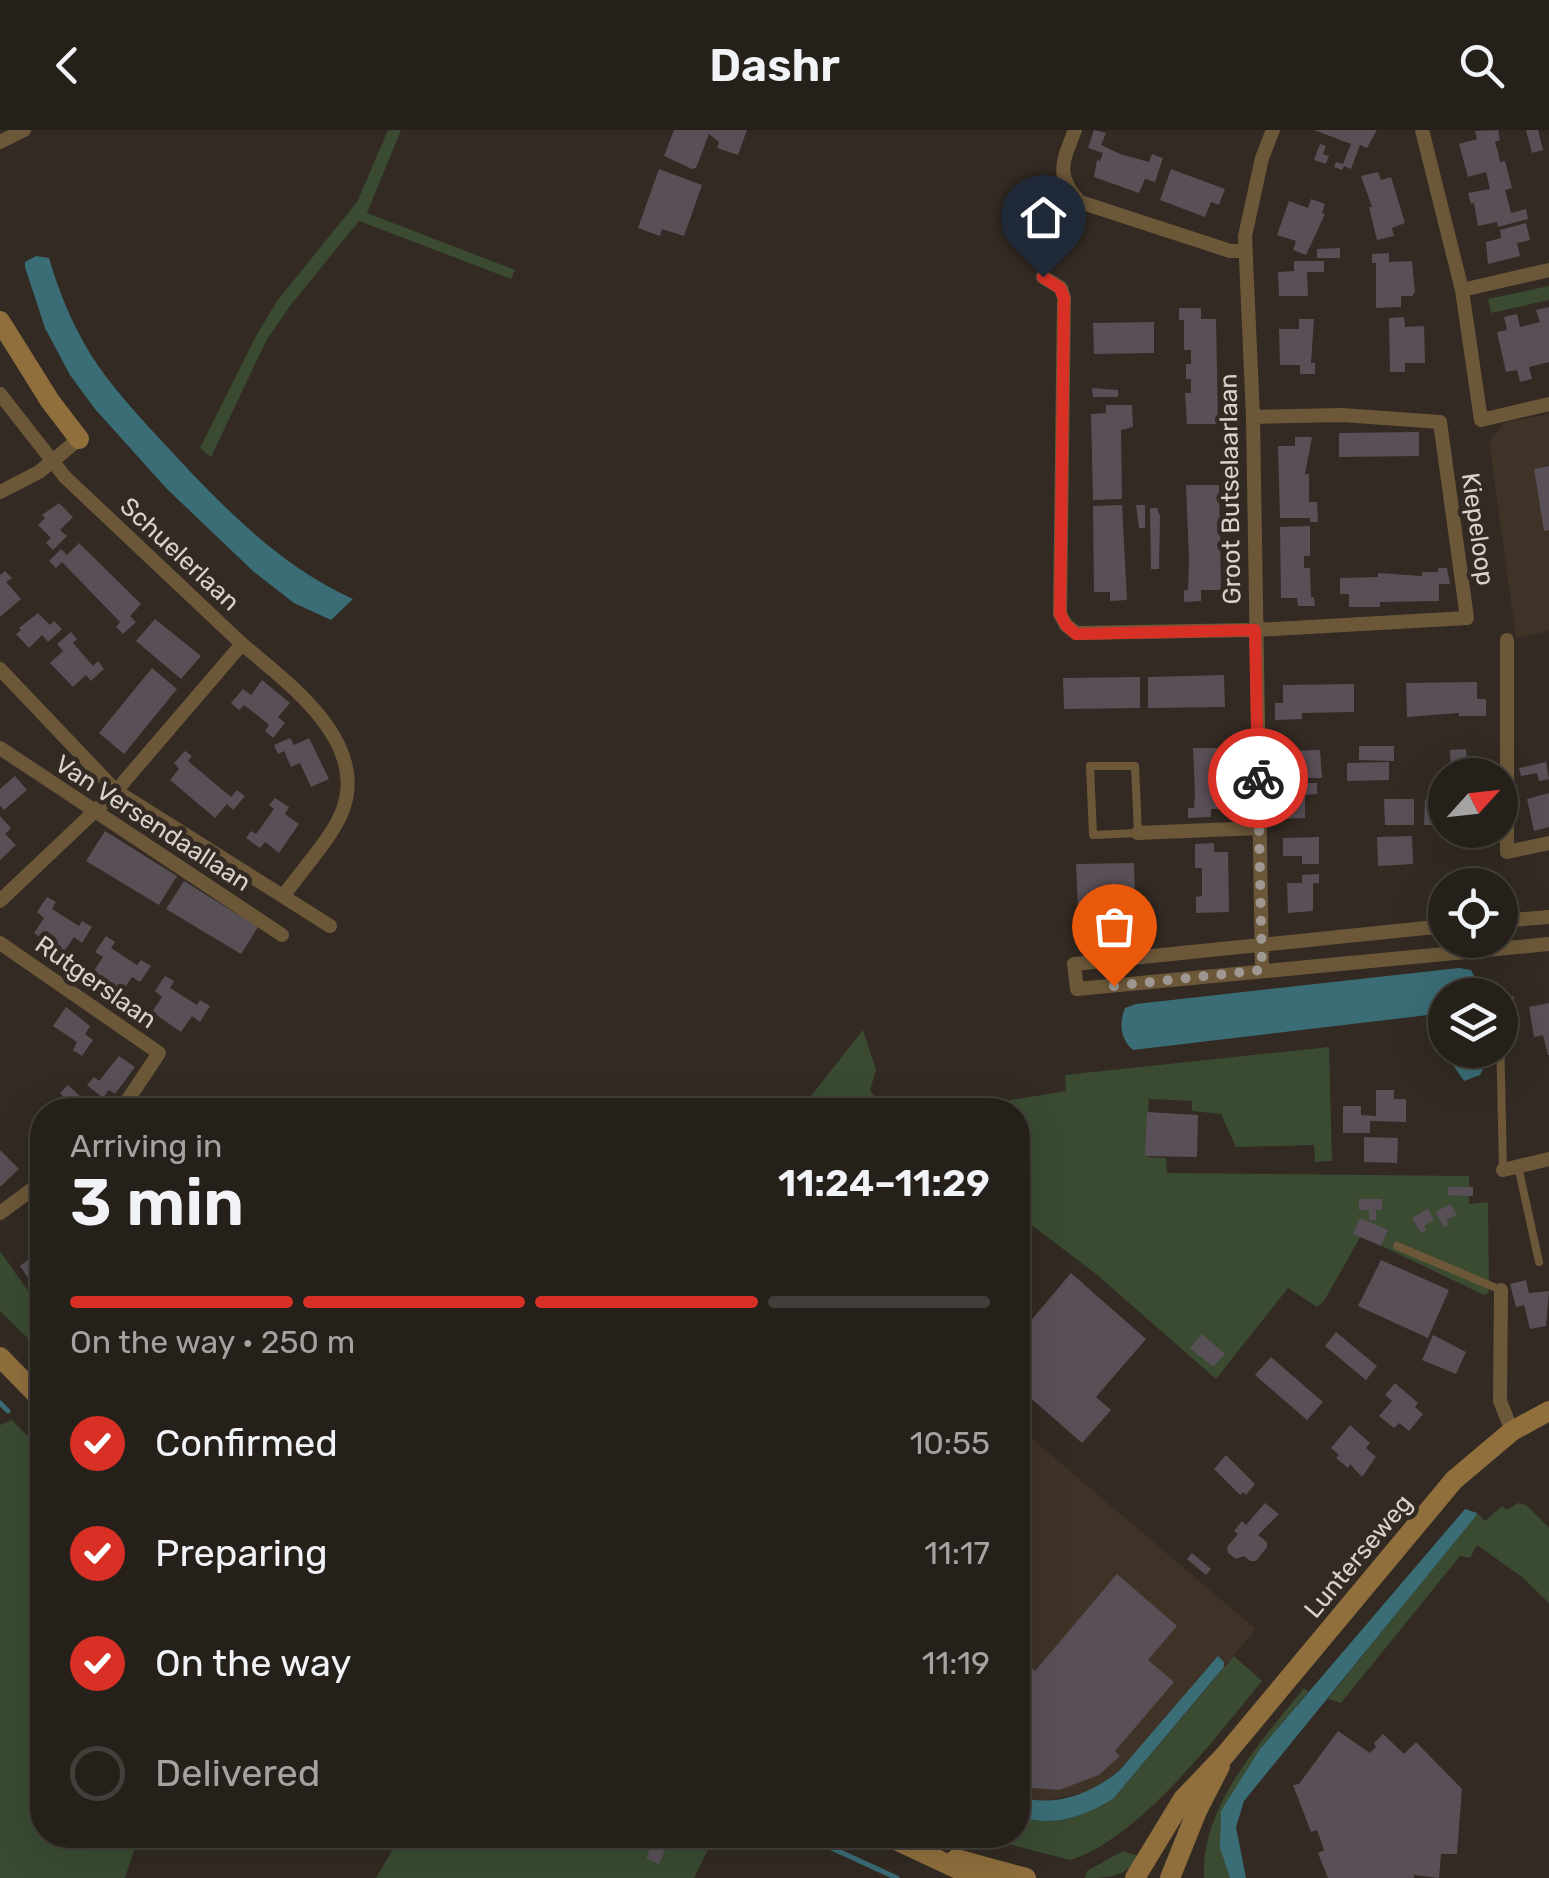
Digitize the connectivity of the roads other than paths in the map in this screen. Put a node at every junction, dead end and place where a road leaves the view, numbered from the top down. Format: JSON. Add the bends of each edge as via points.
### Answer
{"nodes":[{"id":1,"x":24,"y":130,"type":"edge"},
{"id":2,"x":1075,"y":130,"type":"edge"},
{"id":3,"x":1274,"y":130,"type":"edge"},
{"id":4,"x":1422,"y":130,"type":"edge"},
{"id":5,"x":0,"y":142,"type":"edge"},
{"id":6,"x":1246,"y":251,"type":"junction"},
{"id":7,"x":1549,"y":270,"type":"edge"},
{"id":8,"x":1043,"y":277,"type":"dead end"},
{"id":9,"x":1462,"y":290,"type":"junction"},
{"id":10,"x":0,"y":322,"type":"edge"},
{"id":11,"x":0,"y":394,"type":"edge"},
{"id":12,"x":1549,"y":404,"type":"edge"},
{"id":13,"x":1253,"y":417,"type":"junction"},
{"id":14,"x":79,"y":439,"type":"joint"},
{"id":15,"x":52,"y":461,"type":"junction"},
{"id":16,"x":0,"y":492,"type":"edge"},
{"id":17,"x":1255,"y":630,"type":"junction"},
{"id":18,"x":1507,"y":640,"type":"dead end"},
{"id":19,"x":242,"y":644,"type":"junction"},
{"id":20,"x":0,"y":669,"type":"edge"},
{"id":21,"x":0,"y":748,"type":"edge"},
{"id":22,"x":116,"y":792,"type":"junction"},
{"id":23,"x":94,"y":812,"type":"junction"},
{"id":24,"x":1258,"y":828,"type":"junction"},
{"id":25,"x":1138,"y":833,"type":"junction"},
{"id":26,"x":1549,"y":843,"type":"edge"},
{"id":27,"x":284,"y":895,"type":"junction"},
{"id":28,"x":0,"y":900,"type":"edge"},
{"id":29,"x":1549,"y":917,"type":"edge"},
{"id":30,"x":1518,"y":919,"type":"edge"},
{"id":31,"x":330,"y":926,"type":"dead end"},
{"id":32,"x":1428,"y":928,"type":"edge"},
{"id":33,"x":282,"y":935,"type":"dead end"},
{"id":34,"x":0,"y":943,"type":"edge"},
{"id":35,"x":1260,"y":944,"type":"junction"},
{"id":36,"x":1549,"y":944,"type":"edge"},
{"id":37,"x":1262,"y":970,"type":"junction"},
{"id":38,"x":1503,"y":1068,"type":"edge"},
{"id":39,"x":129,"y":1098,"type":"edge"},
{"id":40,"x":1549,"y":1158,"type":"edge"},
{"id":41,"x":1510,"y":1168,"type":"junction"},
{"id":42,"x":30,"y":1191,"type":"edge"},
{"id":43,"x":0,"y":1212,"type":"edge"},
{"id":44,"x":1398,"y":1246,"type":"dead end"},
{"id":45,"x":1540,"y":1262,"type":"dead end"},
{"id":46,"x":1501,"y":1290,"type":"joint"},
{"id":47,"x":0,"y":1357,"type":"edge"},
{"id":48,"x":30,"y":1388,"type":"edge"},
{"id":49,"x":1549,"y":1412,"type":"edge"},
{"id":50,"x":1512,"y":1431,"type":"junction"},
{"id":51,"x":1225,"y":1755,"type":"junction"},
{"id":52,"x":916,"y":1848,"type":"edge"},
{"id":53,"x":935,"y":1856,"type":"junction"},
{"id":54,"x":977,"y":1878,"type":"edge"},
{"id":55,"x":1026,"y":1878,"type":"edge"},
{"id":56,"x":1135,"y":1878,"type":"edge"},
{"id":57,"x":1170,"y":1878,"type":"edge"}],
"edges":[{"from":1,"to":5,"type":"street"},
{"from":2,"to":6,"type":"street","via":[[1062,162],[1064,181],[1080,202]]},
{"from":3,"to":6,"type":"street","name":"Groot Butselaarlaan","via":[[1252,201]]},
{"from":4,"to":9,"type":"street"},
{"from":6,"to":13,"type":"street","name":"Groot Butselaarlaan"},
{"from":7,"to":9,"type":"street"},
{"from":8,"to":17,"type":"street","via":[[1064,298],[1060,614],[1066,625],[1076,634]]},
{"from":9,"to":12,"type":"street","via":[[1480,420]]},
{"from":10,"to":14,"type":"main road"},
{"from":11,"to":15,"type":"street","name":"Schuelerlaan"},
{"from":13,"to":17,"type":"street","name":"Groot Butselaarlaan"},
{"from":13,"to":17,"type":"street","name":"Kiepeloop","via":[[1440,422],[1468,618]]},
{"from":14,"to":15,"type":"street"},
{"from":15,"to":16,"type":"street"},
{"from":15,"to":19,"type":"street","name":"Schuelerlaan"},
{"from":17,"to":24,"type":"street","name":"Groot Butselaarlaan"},
{"from":18,"to":26,"type":"street","via":[[1507,852]]},
{"from":19,"to":22,"type":"street","name":"Schuelerlaan"},
{"from":19,"to":27,"type":"street","via":[[320,716],[348,766],[341,816]]},
{"from":20,"to":22,"type":"street","name":"Van Versendaallaan"},
{"from":21,"to":23,"type":"street","name":"Van Versendaallaan"},
{"from":22,"to":23,"type":"street","name":"Schuelerlaan"},
{"from":22,"to":27,"type":"street","name":"Van Versendaallaan"},
{"from":23,"to":28,"type":"street","name":"Schuelerlaan"},
{"from":23,"to":33,"type":"street","name":"Van Versendaallaan"},
{"from":24,"to":25,"type":"street"},
{"from":24,"to":35,"type":"street","name":"Groot Butselaarlaan"},
{"from":25,"to":25,"type":"lane","via":[[1094,835],[1090,766],[1135,766]]},
{"from":27,"to":31,"type":"street","name":"Van Versendaallaan"},
{"from":29,"to":30,"type":"street"},
{"from":32,"to":35,"type":"street"},
{"from":34,"to":39,"type":"street","name":"Rutgerslaan","via":[[159,1053]]},
{"from":35,"to":37,"type":"street","name":"Groot Butselaarlaan"},
{"from":35,"to":37,"type":"street","via":[[1074,964],[1077,989]]},
{"from":36,"to":37,"type":"street"},
{"from":38,"to":41,"type":"lane"},
{"from":40,"to":41,"type":"street"},
{"from":41,"to":45,"type":"lane"},
{"from":42,"to":43,"type":"street"},
{"from":44,"to":46,"type":"lane"},
{"from":46,"to":50,"type":"street","via":[[1500,1401]]},
{"from":47,"to":48,"type":"main road"},
{"from":49,"to":50,"type":"main road","name":"Lunterseweg"},
{"from":50,"to":51,"type":"main road","name":"Lunterseweg","via":[[1454,1480]]},
{"from":51,"to":56,"type":"main road","name":"Lunterseweg","via":[[1183,1799]]},
{"from":51,"to":57,"type":"main road","name":"Lunterseweg"},
{"from":52,"to":53,"type":"main road"},
{"from":53,"to":54,"type":"main road"},
{"from":53,"to":55,"type":"main road"}]}
